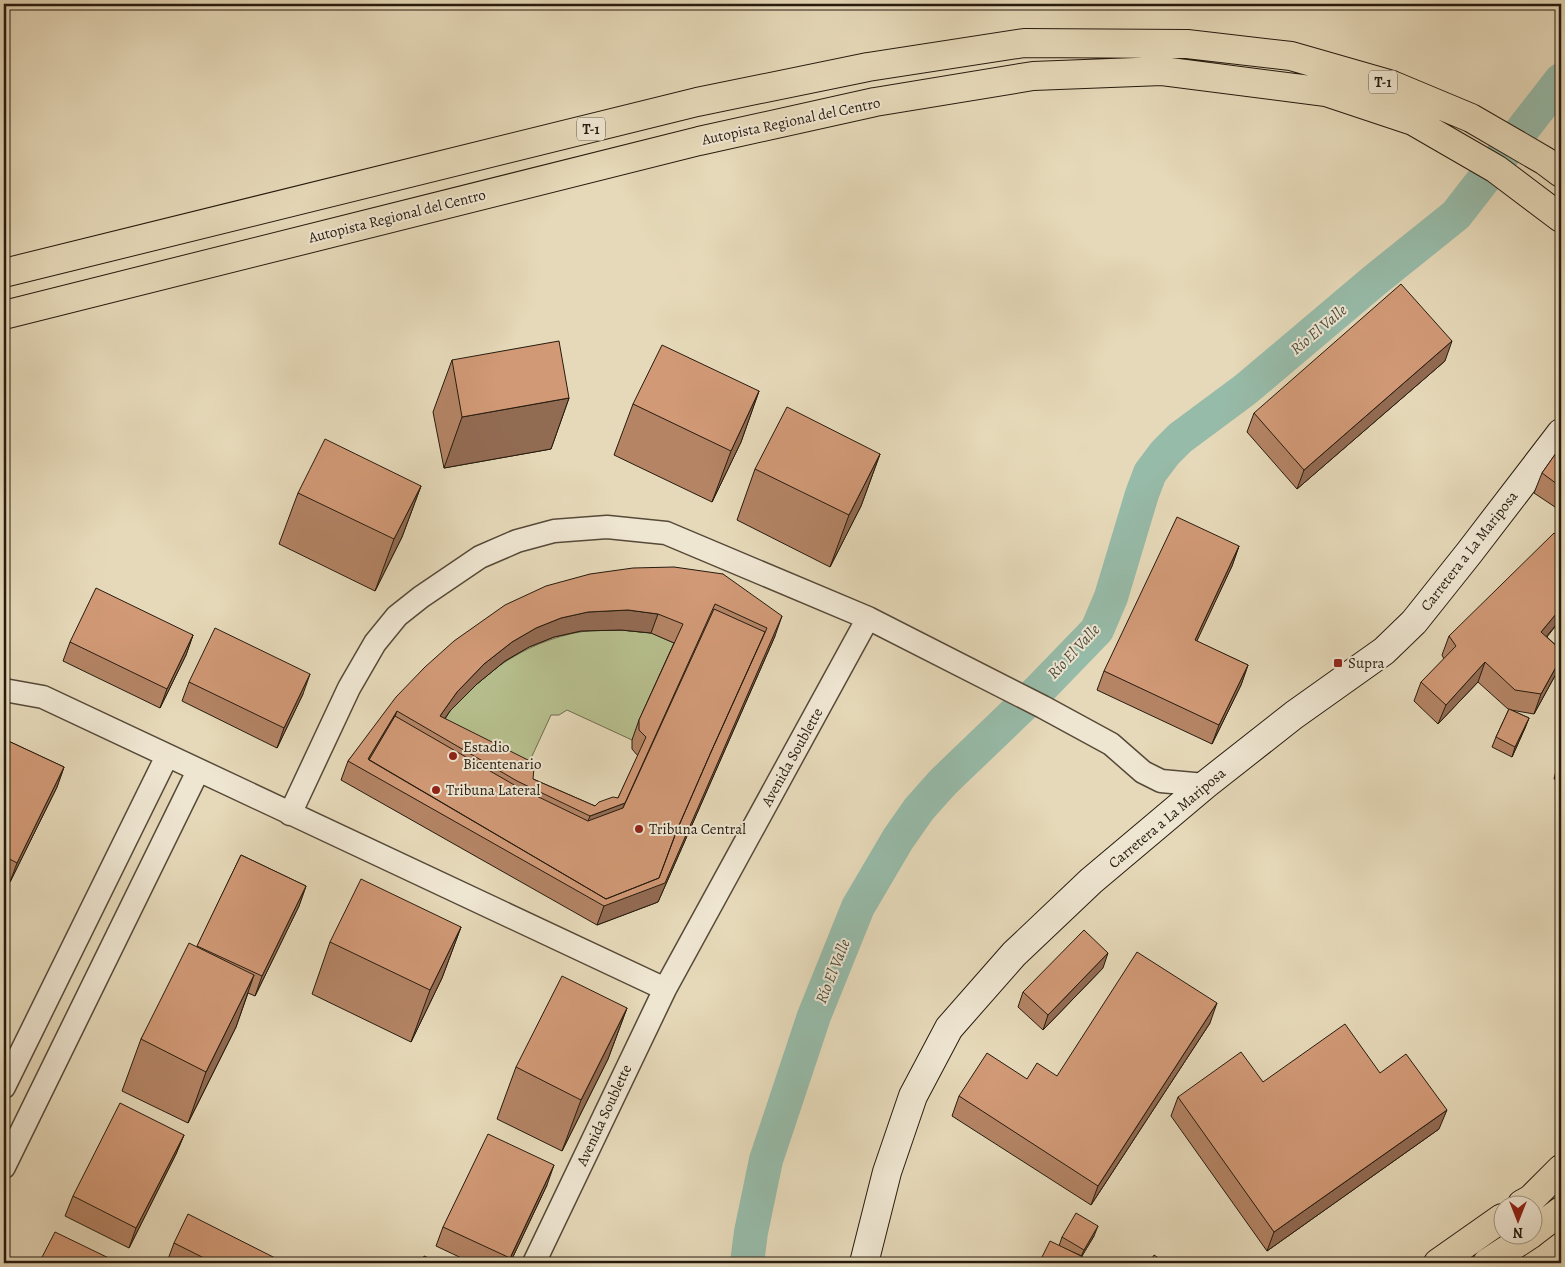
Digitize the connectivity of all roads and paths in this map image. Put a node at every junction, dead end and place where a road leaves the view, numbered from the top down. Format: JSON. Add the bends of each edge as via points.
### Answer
{"nodes":[{"id":1,"x":1186,"y":44,"type":"junction"},
{"id":2,"x":1160,"y":71,"type":"junction"},
{"id":3,"x":1561,"y":173,"type":"edge"},
{"id":4,"x":1561,"y":218,"type":"edge"},
{"id":5,"x":4,"y":273,"type":"edge"},
{"id":6,"x":4,"y":315,"type":"edge"},
{"id":7,"x":1561,"y":433,"type":"edge"},
{"id":8,"x":868,"y":618,"type":"junction"},
{"id":9,"x":4,"y":690,"type":"edge"},
{"id":10,"x":167,"y":756,"type":"junction"},
{"id":11,"x":198,"y":771,"type":"junction"},
{"id":12,"x":1205,"y":785,"type":"junction"},
{"id":13,"x":290,"y":814,"type":"junction"},
{"id":14,"x":665,"y":988,"type":"junction"},
{"id":15,"x":4,"y":1086,"type":"edge"},
{"id":16,"x":4,"y":1167,"type":"edge"},
{"id":17,"x":1561,"y":1169,"type":"edge"},
{"id":18,"x":1536,"y":1194,"type":"edge"},
{"id":19,"x":1561,"y":1211,"type":"edge"},
{"id":20,"x":1492,"y":1225,"type":"edge"},
{"id":21,"x":1542,"y":1226,"type":"edge"},
{"id":22,"x":1516,"y":1244,"type":"edge"},
{"id":23,"x":534,"y":1263,"type":"edge"},
{"id":24,"x":864,"y":1263,"type":"edge"},
{"id":25,"x":1438,"y":1263,"type":"edge"},
{"id":26,"x":1487,"y":1263,"type":"edge"}],
"edges":[{"from":1,"to":2,"type":"highway"},
{"from":1,"to":3,"type":"highway","number":"T-1","via":[[1291,56],[1392,84],[1471,118]]},
{"from":1,"to":5,"type":"highway","number":"T-1","via":[[1024,43],[868,66],[697,102]]},
{"from":2,"to":4,"type":"highway","name":"Autopista Regional del Centro","number":"T-1","via":[[1326,92],[1413,121],[1496,169]]},
{"from":2,"to":6,"type":"highway","name":"Autopista Regional del Centro","number":"T-1","via":[[1033,76],[875,102],[699,141]]},
{"from":7,"to":12,"type":"street","name":"Carretera a La Mariposa","via":[[1408,628],[1384,651],[1294,715]]},
{"from":8,"to":12,"type":"street","via":[[1111,744],[1143,772],[1162,781]]},
{"from":8,"to":13,"type":"street","via":[[666,533],[607,527],[554,531],[517,542],[480,557],[397,616],[375,643],[349,688]]},
{"from":8,"to":14,"type":"street","name":"Avenida Soublette"},
{"from":9,"to":10,"type":"street","via":[[43,697]]},
{"from":10,"to":11,"type":"street"},
{"from":10,"to":15,"type":"street"},
{"from":11,"to":13,"type":"street"},
{"from":11,"to":16,"type":"street"},
{"from":12,"to":24,"type":"street","name":"Carretera a La Mariposa","via":[[1084,888],[1014,954],[949,1028],[913,1096],[886,1172]]},
{"from":13,"to":14,"type":"street"},
{"from":14,"to":23,"type":"street","name":"Avenida Soublette"},
{"from":17,"to":18,"type":"highway"},
{"from":19,"to":21,"type":"highway"},
{"from":20,"to":25,"type":"highway"},
{"from":22,"to":26,"type":"highway"}]}
